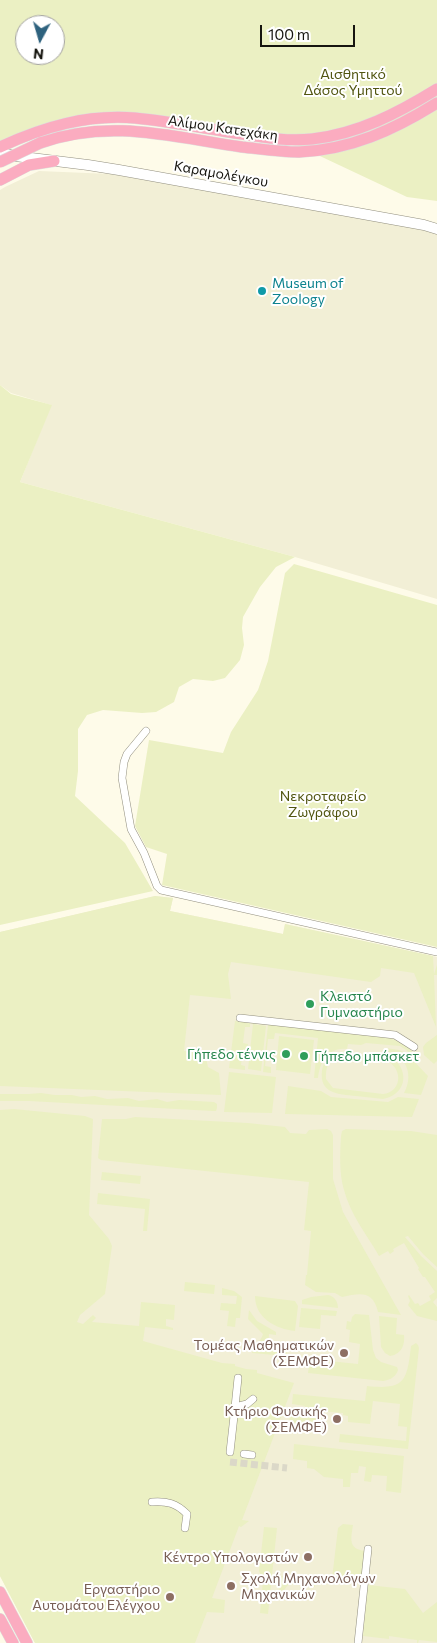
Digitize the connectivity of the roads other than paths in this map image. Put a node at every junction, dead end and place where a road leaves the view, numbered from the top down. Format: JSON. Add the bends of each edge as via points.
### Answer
{"nodes":[{"id":1,"x":437,"y":89,"type":"edge"},
{"id":2,"x":437,"y":103,"type":"edge"},
{"id":3,"x":0,"y":147,"type":"edge"},
{"id":4,"x":0,"y":153,"type":"edge"},
{"id":5,"x":54,"y":161,"type":"junction"},
{"id":6,"x":0,"y":162,"type":"edge"},
{"id":7,"x":0,"y":180,"type":"edge"},
{"id":8,"x":437,"y":229,"type":"edge"},
{"id":9,"x":146,"y":731,"type":"dead end"},
{"id":10,"x":437,"y":952,"type":"edge"},
{"id":11,"x":240,"y":1018,"type":"dead end"},
{"id":12,"x":414,"y":1047,"type":"dead end"},
{"id":13,"x":238,"y":1378,"type":"dead end"},
{"id":14,"x":253,"y":1399,"type":"dead end"},
{"id":15,"x":235,"y":1407,"type":"junction"},
{"id":16,"x":230,"y":1452,"type":"dead end"},
{"id":17,"x":152,"y":1502,"type":"dead end"},
{"id":18,"x":185,"y":1528,"type":"dead end"},
{"id":19,"x":368,"y":1549,"type":"dead end"},
{"id":20,"x":0,"y":1592,"type":"edge"},
{"id":21,"x":0,"y":1619,"type":"edge"},
{"id":22,"x":13,"y":1643,"type":"edge"},
{"id":23,"x":27,"y":1643,"type":"edge"},
{"id":24,"x":358,"y":1643,"type":"edge"}],
"edges":[{"from":1,"to":3,"type":"main road","name":"Αλίμου Κατεχάκη","via":[[375,123],[337,135],[310,139],[271,138],[122,118],[72,122]]},
{"from":2,"to":6,"type":"main road","name":"Αλίμου Κατεχάκη","bridge":true,"via":[[380,134],[339,147],[311,151],[270,150],[122,130],[74,134],[40,143]]},
{"from":4,"to":5,"type":"main road","name":"Καραμολέγκου"},
{"from":5,"to":7,"type":"main road","via":[[29,164]]},
{"from":5,"to":8,"type":"main road","name":"Καραμολέγκου"},
{"from":9,"to":10,"type":"street","via":[[127,754],[122,778],[131,830],[161,890]]},
{"from":11,"to":12,"type":"street","via":[[396,1035]]},
{"from":13,"to":15,"type":"street"},
{"from":14,"to":15,"type":"street"},
{"from":15,"to":16,"type":"street"},
{"from":17,"to":18,"type":"street","via":[[168,1502],[183,1510],[187,1514]]},
{"from":19,"to":24,"type":"street"},
{"from":20,"to":23,"type":"main road"},
{"from":21,"to":22,"type":"main road"}]}
